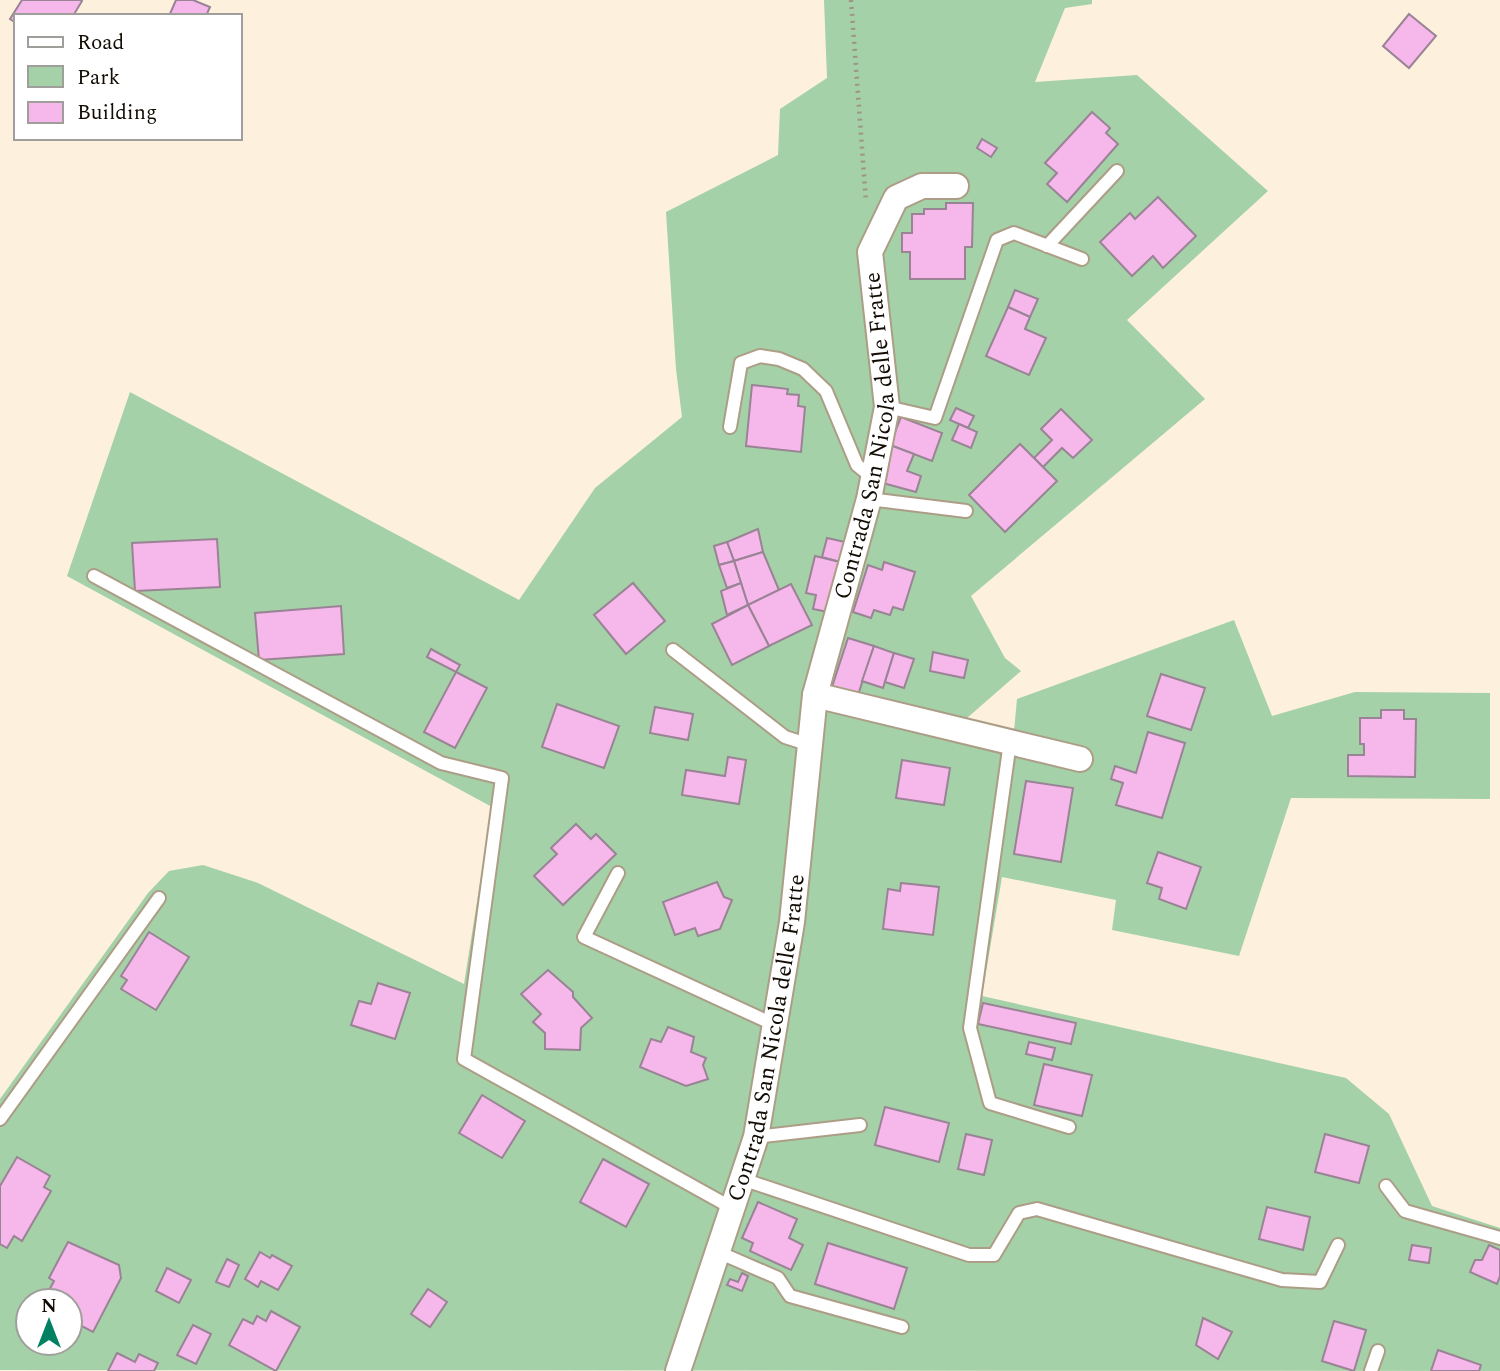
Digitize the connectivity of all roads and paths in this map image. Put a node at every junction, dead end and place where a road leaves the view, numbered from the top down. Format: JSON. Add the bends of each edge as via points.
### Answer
{"nodes":[{"id":1,"x":851,"y":0,"type":"edge"},
{"id":2,"x":1117,"y":171,"type":"dead end"},
{"id":3,"x":956,"y":186,"type":"dead end"},
{"id":4,"x":867,"y":214,"type":"dead end"},
{"id":5,"x":1047,"y":246,"type":"junction"},
{"id":6,"x":1082,"y":259,"type":"dead end"},
{"id":7,"x":887,"y":407,"type":"junction"},
{"id":8,"x":730,"y":427,"type":"dead end"},
{"id":9,"x":871,"y":489,"type":"junction"},
{"id":10,"x":966,"y":511,"type":"dead end"},
{"id":11,"x":94,"y":576,"type":"dead end"},
{"id":12,"x":673,"y":650,"type":"dead end"},
{"id":13,"x":815,"y":695,"type":"junction"},
{"id":14,"x":1010,"y":741,"type":"junction"},
{"id":15,"x":810,"y":745,"type":"junction"},
{"id":16,"x":1080,"y":759,"type":"dead end"},
{"id":17,"x":618,"y":873,"type":"dead end"},
{"id":18,"x":159,"y":898,"type":"dead end"},
{"id":19,"x":775,"y":1025,"type":"junction"},
{"id":20,"x":0,"y":1119,"type":"edge"},
{"id":21,"x":860,"y":1125,"type":"dead end"},
{"id":22,"x":1069,"y":1127,"type":"dead end"},
{"id":23,"x":756,"y":1137,"type":"junction"},
{"id":24,"x":742,"y":1179,"type":"junction"},
{"id":25,"x":1386,"y":1186,"type":"dead end"},
{"id":26,"x":732,"y":1208,"type":"junction"},
{"id":27,"x":1500,"y":1238,"type":"edge"},
{"id":28,"x":1338,"y":1245,"type":"dead end"},
{"id":29,"x":718,"y":1252,"type":"junction"},
{"id":30,"x":902,"y":1327,"type":"dead end"},
{"id":31,"x":1378,"y":1351,"type":"dead end"},
{"id":32,"x":678,"y":1371,"type":"edge"},
{"id":33,"x":1371,"y":1371,"type":"edge"}],
"edges":[{"from":1,"to":4,"type":"path"},
{"from":2,"to":5,"type":"lane"},
{"from":3,"to":7,"type":"street","name":"Contrada San Nicola delle Fratte","via":[[922,186],[896,198],[870,252]]},
{"from":5,"to":6,"type":"lane"},
{"from":5,"to":7,"type":"lane","via":[[1014,233],[997,240],[935,418]]},
{"from":7,"to":9,"type":"street","name":"Contrada San Nicola delle Fratte"},
{"from":8,"to":9,"type":"lane","via":[[741,363],[760,356],[803,369],[826,391]]},
{"from":9,"to":10,"type":"lane"},
{"from":9,"to":13,"type":"street","name":"Contrada San Nicola delle Fratte"},
{"from":11,"to":26,"type":"lane","via":[[441,763],[502,778],[464,1059]]},
{"from":12,"to":15,"type":"lane","via":[[785,737]]},
{"from":13,"to":14,"type":"street"},
{"from":13,"to":15,"type":"street","name":"Contrada San Nicola delle Fratte"},
{"from":14,"to":16,"type":"street"},
{"from":14,"to":22,"type":"lane","via":[[970,1028],[990,1103]]},
{"from":15,"to":19,"type":"street","name":"Contrada San Nicola delle Fratte","via":[[792,922]]},
{"from":17,"to":19,"type":"lane","via":[[584,937]]},
{"from":18,"to":20,"type":"lane"},
{"from":19,"to":23,"type":"street","name":"Contrada San Nicola delle Fratte"},
{"from":21,"to":23,"type":"lane"},
{"from":23,"to":24,"type":"street","name":"Contrada San Nicola delle Fratte"},
{"from":24,"to":26,"type":"street","name":"Contrada San Nicola delle Fratte"},
{"from":24,"to":28,"type":"lane","via":[[969,1255],[994,1255],[1019,1213],[1037,1209],[1282,1280],[1320,1282]]},
{"from":25,"to":27,"type":"lane","via":[[1405,1211]]},
{"from":26,"to":29,"type":"street","name":"Contrada San Nicola delle Fratte"},
{"from":29,"to":30,"type":"lane","via":[[778,1278],[790,1296]]},
{"from":29,"to":32,"type":"street","name":"Contrada San Nicola delle Fratte"},
{"from":31,"to":33,"type":"lane"}]}
